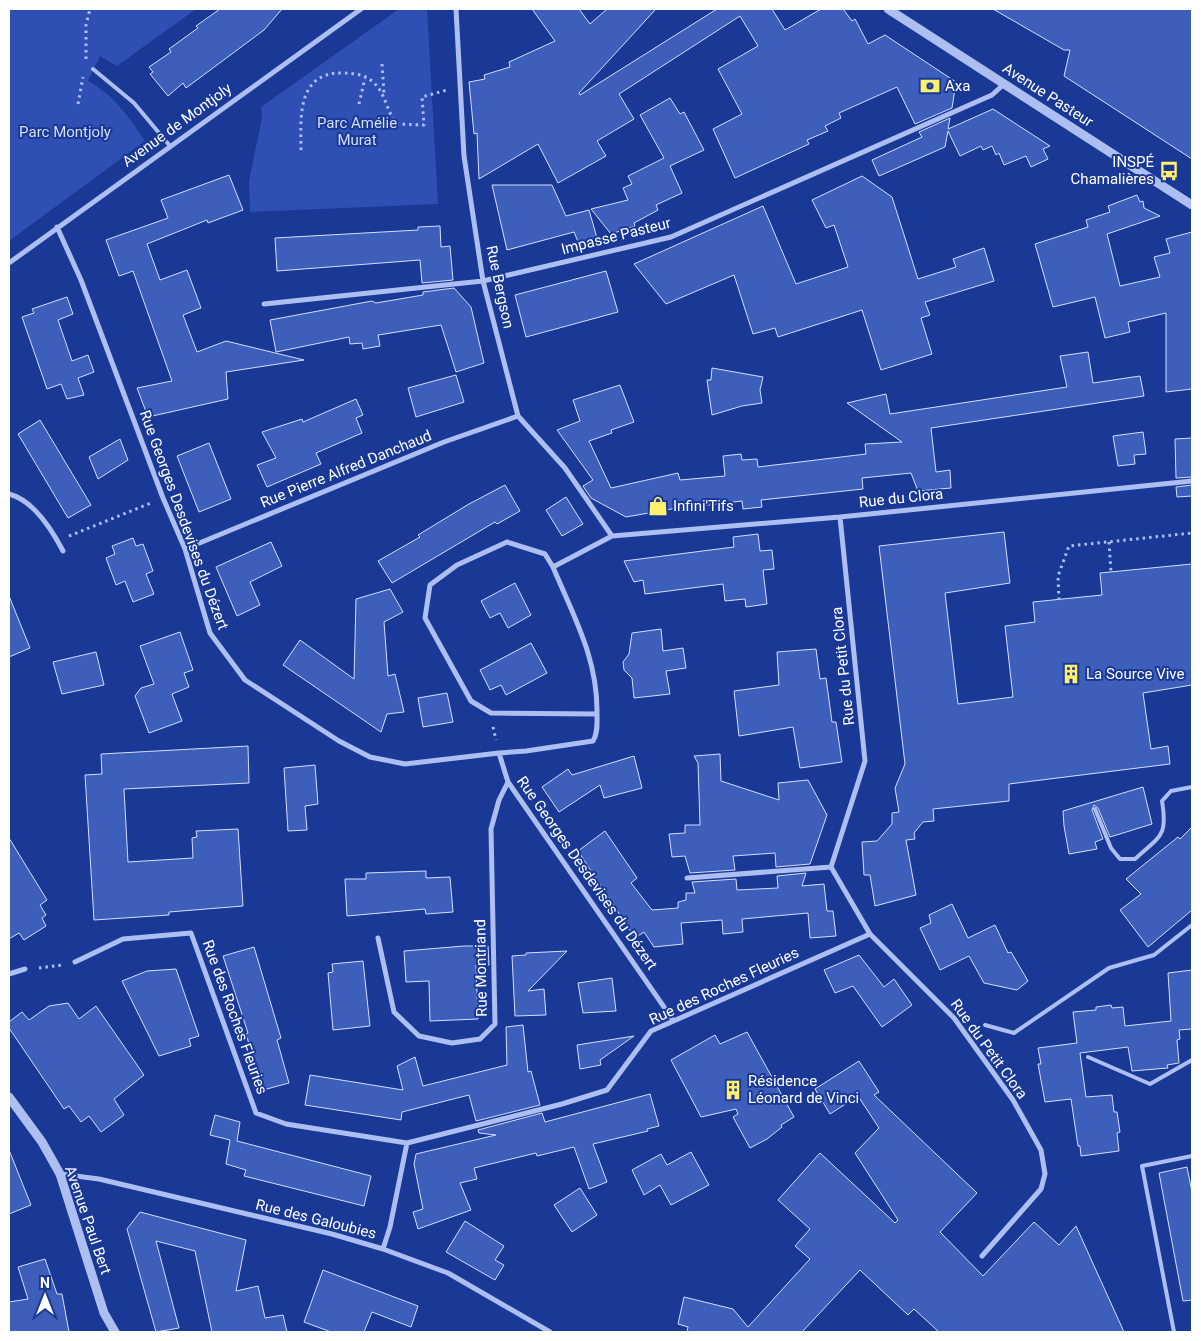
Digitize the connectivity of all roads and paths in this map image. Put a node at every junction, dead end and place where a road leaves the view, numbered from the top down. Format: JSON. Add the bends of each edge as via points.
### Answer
{"nodes":[{"id":1,"x":90,"y":9,"type":"edge"},
{"id":2,"x":361,"y":9,"type":"edge"},
{"id":3,"x":456,"y":9,"type":"edge"},
{"id":4,"x":888,"y":9,"type":"edge"},
{"id":5,"x":382,"y":64,"type":"dead end"},
{"id":6,"x":86,"y":66,"type":"dead end"},
{"id":7,"x":93,"y":69,"type":"dead end"},
{"id":8,"x":84,"y":73,"type":"dead end"},
{"id":9,"x":366,"y":77,"type":"junction"},
{"id":10,"x":1004,"y":84,"type":"junction"},
{"id":11,"x":459,"y":86,"type":"junction"},
{"id":12,"x":384,"y":95,"type":"junction"},
{"id":13,"x":78,"y":104,"type":"dead end"},
{"id":14,"x":359,"y":104,"type":"dead end"},
{"id":15,"x":170,"y":146,"type":"junction"},
{"id":16,"x":302,"y":150,"type":"dead end"},
{"id":17,"x":1192,"y":205,"type":"edge"},
{"id":18,"x":57,"y":227,"type":"junction"},
{"id":19,"x":9,"y":263,"type":"edge"},
{"id":20,"x":483,"y":281,"type":"junction"},
{"id":21,"x":264,"y":304,"type":"dead end"},
{"id":22,"x":518,"y":416,"type":"junction"},
{"id":23,"x":1192,"y":481,"type":"edge"},
{"id":24,"x":9,"y":494,"type":"edge"},
{"id":25,"x":163,"y":498,"type":"junction"},
{"id":26,"x":840,"y":517,"type":"junction"},
{"id":27,"x":1192,"y":533,"type":"edge"},
{"id":28,"x":612,"y":536,"type":"junction"},
{"id":29,"x":57,"y":540,"type":"junction"},
{"id":30,"x":1109,"y":542,"type":"junction"},
{"id":31,"x":185,"y":549,"type":"junction"},
{"id":32,"x":63,"y":551,"type":"dead end"},
{"id":33,"x":553,"y":568,"type":"junction"},
{"id":34,"x":1111,"y":572,"type":"dead end"},
{"id":35,"x":1059,"y":600,"type":"dead end"},
{"id":36,"x":597,"y":714,"type":"junction"},
{"id":37,"x":492,"y":723,"type":"dead end"},
{"id":38,"x":496,"y":738,"type":"dead end"},
{"id":39,"x":498,"y":753,"type":"junction"},
{"id":40,"x":508,"y":782,"type":"junction"},
{"id":41,"x":1192,"y":787,"type":"edge"},
{"id":42,"x":1095,"y":809,"type":"dead end"},
{"id":43,"x":831,"y":867,"type":"junction"},
{"id":44,"x":687,"y":878,"type":"dead end"},
{"id":45,"x":1192,"y":925,"type":"edge"},
{"id":46,"x":870,"y":934,"type":"junction"},
{"id":47,"x":378,"y":938,"type":"dead end"},
{"id":48,"x":75,"y":962,"type":"joint"},
{"id":49,"x":25,"y":969,"type":"joint"},
{"id":50,"x":9,"y":974,"type":"edge"},
{"id":51,"x":673,"y":1020,"type":"junction"},
{"id":52,"x":985,"y":1026,"type":"dead end"},
{"id":53,"x":1088,"y":1057,"type":"dead end"},
{"id":54,"x":1192,"y":1060,"type":"edge"},
{"id":55,"x":9,"y":1097,"type":"edge"},
{"id":56,"x":407,"y":1143,"type":"junction"},
{"id":57,"x":1192,"y":1156,"type":"edge"},
{"id":58,"x":60,"y":1174,"type":"junction"},
{"id":59,"x":383,"y":1249,"type":"junction"},
{"id":60,"x":982,"y":1256,"type":"dead end"},
{"id":61,"x":115,"y":1332,"type":"edge"},
{"id":62,"x":550,"y":1332,"type":"edge"},
{"id":63,"x":1174,"y":1332,"type":"edge"}],
"edges":[{"from":1,"to":6,"type":"path","via":[[86,25]]},
{"from":2,"to":15,"type":"street","name":"Avenue de Montjoly"},
{"from":3,"to":11,"type":"street","name":"Rue Bergson"},
{"from":4,"to":10,"type":"street","name":"Avenue Pasteur"},
{"from":5,"to":12,"type":"path"},
{"from":7,"to":15,"type":"lane","via":[[134,103]]},
{"from":8,"to":13,"type":"path"},
{"from":9,"to":12,"type":"path"},
{"from":9,"to":14,"type":"path"},
{"from":9,"to":16,"type":"path","via":[[328,74],[309,85],[301,113]]},
{"from":10,"to":17,"type":"street","name":"Avenue Pasteur"},
{"from":10,"to":20,"type":"street","name":"Impasse Pasteur","via":[[992,95],[671,237]]},
{"from":11,"to":12,"type":"path","via":[[422,97],[424,125],[397,124]]},
{"from":11,"to":20,"type":"street","name":"Rue Bergson","via":[[464,156]]},
{"from":15,"to":18,"type":"street","name":"Avenue de Montjoly"},
{"from":18,"to":19,"type":"street","name":"Avenue de Montjoly"},
{"from":18,"to":25,"type":"street","name":"Rue Georges Desdevises du Dézert","via":[[81,280]]},
{"from":20,"to":21,"type":"street","name":"Impasse Pasteur"},
{"from":20,"to":22,"type":"street","name":"Rue Bergson"},
{"from":22,"to":28,"type":"street","name":"Rue Bergson","via":[[565,468]]},
{"from":22,"to":31,"type":"street","name":"Rue Pierre Alfred Danchaud","via":[[444,442]]},
{"from":23,"to":26,"type":"street","name":"Rue du Clora"},
{"from":24,"to":29,"type":"street","via":[[39,514]]},
{"from":25,"to":29,"type":"path"},
{"from":25,"to":31,"type":"street","name":"Rue Georges Desdevises du Dézert"},
{"from":26,"to":28,"type":"street","name":"Rue du Clora"},
{"from":26,"to":43,"type":"street","name":"Rue du Petit Clora","via":[[865,761]]},
{"from":27,"to":30,"type":"path"},
{"from":28,"to":33,"type":"street"},
{"from":29,"to":32,"type":"street"},
{"from":30,"to":34,"type":"path"},
{"from":30,"to":35,"type":"path","via":[[1069,546],[1058,576]]},
{"from":31,"to":39,"type":"street","name":"Rue Georges Desdevises du Dézert","via":[[210,633],[245,680],[370,757],[405,764]]},
{"from":33,"to":36,"type":"street","via":[[591,656],[597,689]]},
{"from":33,"to":36,"type":"street","via":[[545,554],[507,542],[457,565],[430,585],[425,618],[471,701],[491,713]]},
{"from":36,"to":39,"type":"street","via":[[593,740]]},
{"from":37,"to":38,"type":"path"},
{"from":39,"to":40,"type":"street","name":"Rue Georges Desdevises du Dézert"},
{"from":40,"to":47,"type":"street","name":"Rue Montriand","via":[[491,829],[495,1024],[480,1039],[452,1043],[419,1036],[394,1012]]},
{"from":40,"to":51,"type":"street","name":"Rue Georges Desdevises du Dézert"},
{"from":41,"to":42,"type":"lane","via":[[1171,791],[1162,801],[1166,823],[1160,835],[1134,859],[1120,859],[1111,848]]},
{"from":43,"to":44,"type":"street"},
{"from":43,"to":46,"type":"street","name":"Rue du Petit Clora"},
{"from":45,"to":52,"type":"lane","via":[[1154,954],[1109,968],[1014,1033]]},
{"from":46,"to":51,"type":"street","name":"Rue des Roches Fleuries"},
{"from":46,"to":60,"type":"street","name":"Rue du Petit Clora","via":[[954,1018],[1013,1100],[1041,1150],[1046,1174],[1041,1189]]},
{"from":48,"to":49,"type":"path"},
{"from":48,"to":56,"type":"street","name":"Rue des Roches Fleuries","via":[[123,940],[191,934],[256,1112],[286,1124]]},
{"from":49,"to":50,"type":"street"},
{"from":51,"to":56,"type":"street","name":"Rue des Roches Fleuries","via":[[651,1031],[607,1090]]},
{"from":53,"to":54,"type":"lane","via":[[1150,1084]]},
{"from":55,"to":58,"type":"street","name":"Avenue Paul Bert","via":[[42,1142]]},
{"from":56,"to":59,"type":"street"},
{"from":57,"to":63,"type":"lane","via":[[1142,1166]]},
{"from":58,"to":59,"type":"street","name":"Rue des Galoubies","via":[[99,1179]]},
{"from":58,"to":61,"type":"street","name":"Avenue Paul Bert","via":[[104,1313]]},
{"from":59,"to":62,"type":"street","name":"Rue des Galoubies","via":[[448,1273]]}]}
